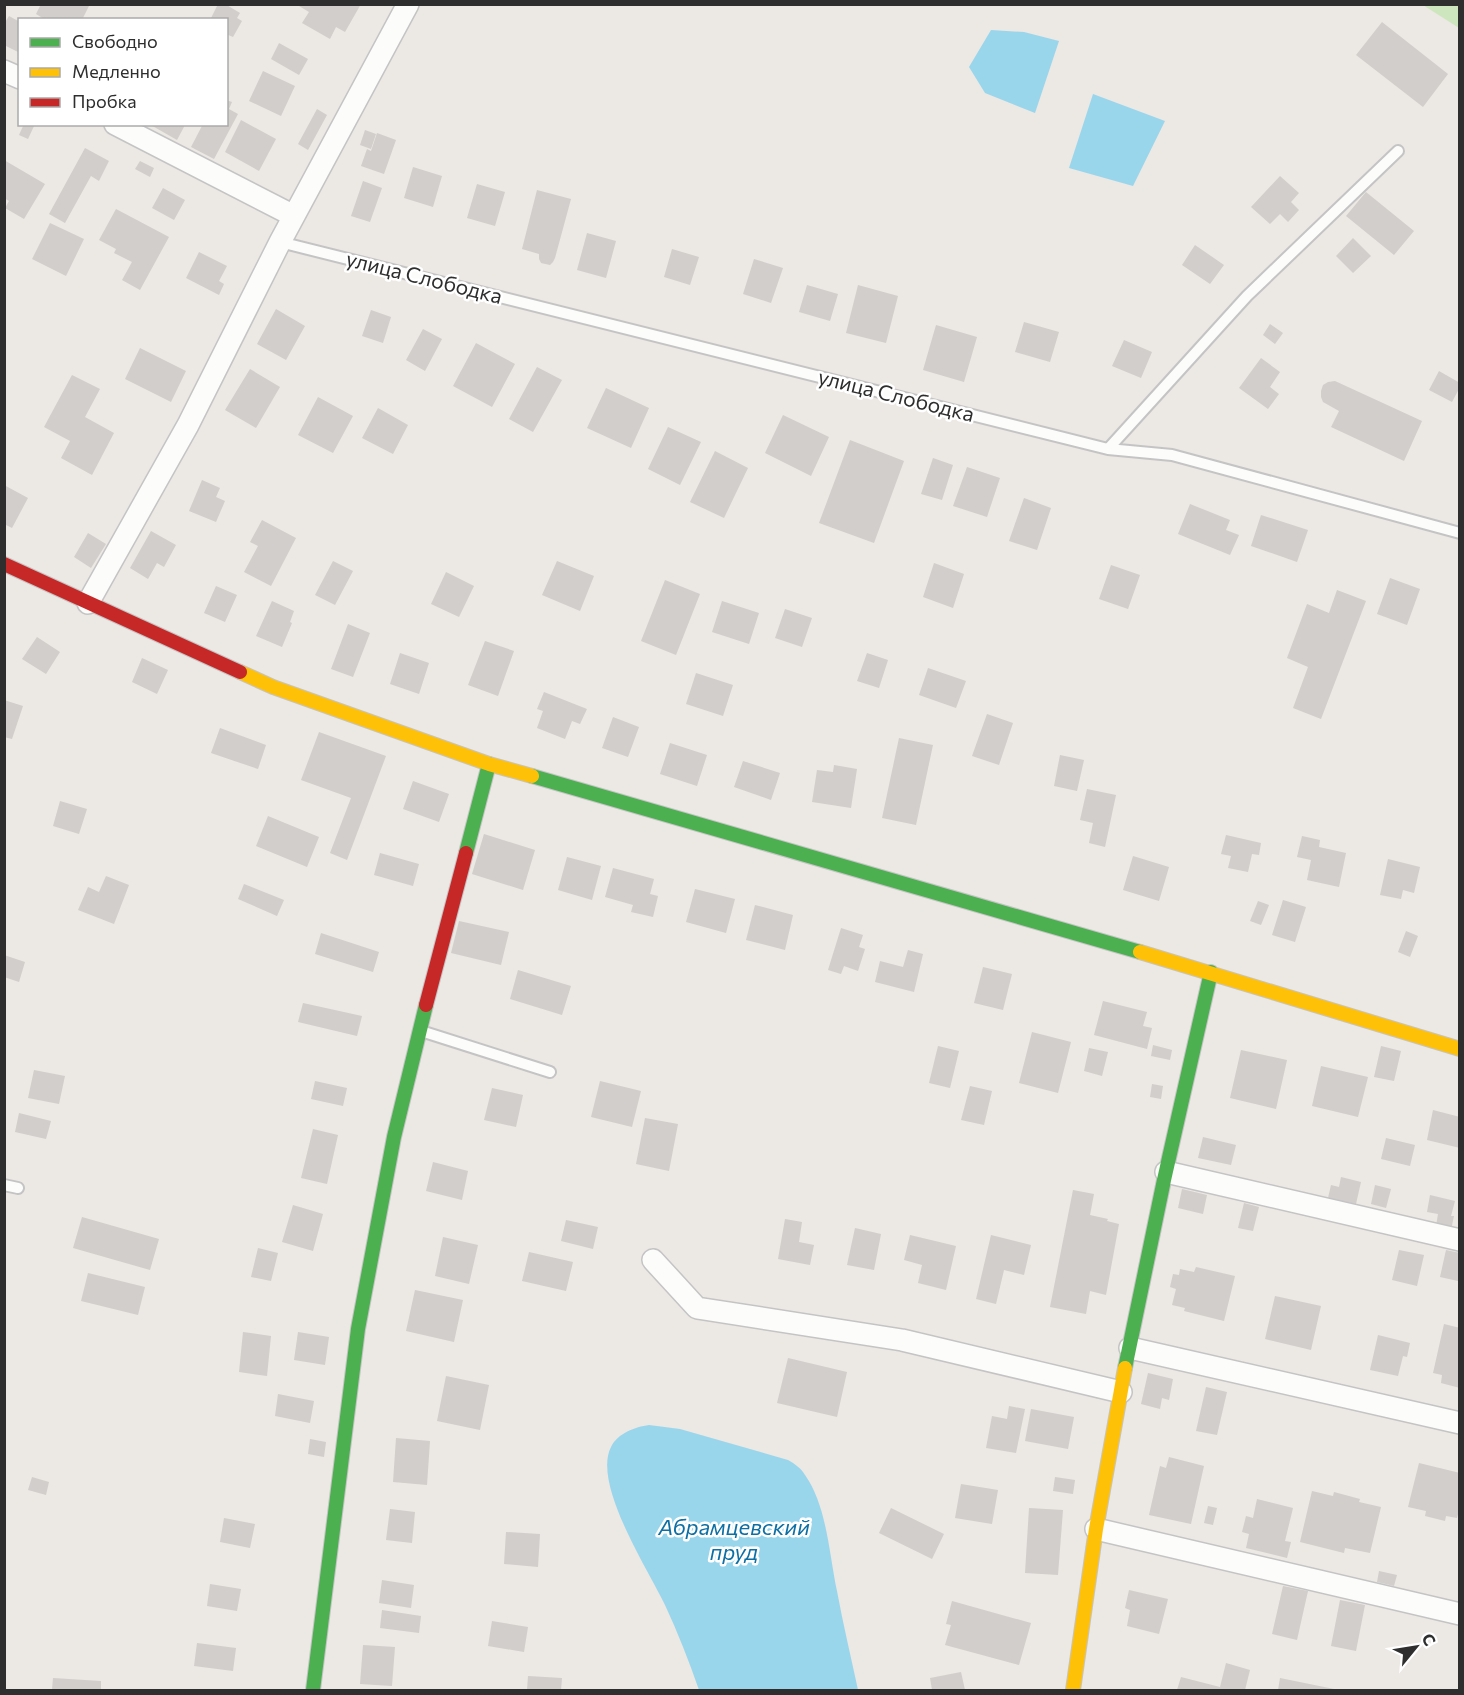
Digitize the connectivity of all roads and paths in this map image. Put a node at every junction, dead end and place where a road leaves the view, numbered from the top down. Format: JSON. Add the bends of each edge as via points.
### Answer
{"nodes":[{"id":1,"x":408,"y":4,"type":"edge"},
{"id":2,"x":119,"y":126,"type":"edge"},
{"id":3,"x":1398,"y":151,"type":"dead end"},
{"id":4,"x":294,"y":216,"type":"junction"},
{"id":5,"x":280,"y":242,"type":"junction"},
{"id":6,"x":1108,"y":449,"type":"junction"},
{"id":7,"x":1460,"y":533,"type":"edge"},
{"id":8,"x":4,"y":564,"type":"edge"},
{"id":9,"x":88,"y":603,"type":"junction"},
{"id":10,"x":489,"y":764,"type":"junction"},
{"id":11,"x":1211,"y":972,"type":"junction"},
{"id":12,"x":419,"y":1030,"type":"junction"},
{"id":13,"x":1460,"y":1049,"type":"edge"},
{"id":14,"x":549,"y":1072,"type":"dead end"},
{"id":15,"x":1166,"y":1172,"type":"junction"},
{"id":16,"x":4,"y":1185,"type":"edge"},
{"id":17,"x":18,"y":1188,"type":"dead end"},
{"id":18,"x":1460,"y":1240,"type":"edge"},
{"id":19,"x":653,"y":1260,"type":"dead end"},
{"id":20,"x":1130,"y":1348,"type":"junction"},
{"id":21,"x":1121,"y":1392,"type":"junction"},
{"id":22,"x":1460,"y":1423,"type":"edge"},
{"id":23,"x":1096,"y":1529,"type":"junction"},
{"id":24,"x":1460,"y":1614,"type":"edge"},
{"id":25,"x":313,"y":1690,"type":"edge"},
{"id":26,"x":1073,"y":1690,"type":"edge"}],
"edges":[{"from":1,"to":4,"type":"street"},
{"from":2,"to":4,"type":"street"},
{"from":3,"to":6,"type":"lane","via":[[1247,296]]},
{"from":4,"to":5,"type":"street"},
{"from":5,"to":6,"type":"lane","name":"улица Слободка"},
{"from":5,"to":9,"type":"street","via":[[188,425]]},
{"from":6,"to":7,"type":"lane","name":"улица Слободка","via":[[1172,455]]},
{"from":8,"to":9,"type":"street"},
{"from":9,"to":10,"type":"street","via":[[273,687]]},
{"from":10,"to":11,"type":"street"},
{"from":10,"to":12,"type":"street"},
{"from":11,"to":13,"type":"street"},
{"from":11,"to":15,"type":"street"},
{"from":12,"to":14,"type":"lane"},
{"from":12,"to":25,"type":"street","via":[[394,1137],[358,1329]]},
{"from":15,"to":18,"type":"street"},
{"from":15,"to":20,"type":"street"},
{"from":16,"to":17,"type":"lane"},
{"from":19,"to":21,"type":"street","via":[[697,1308],[902,1340]]},
{"from":20,"to":21,"type":"street"},
{"from":20,"to":22,"type":"street"},
{"from":21,"to":23,"type":"street"},
{"from":23,"to":24,"type":"street"},
{"from":23,"to":26,"type":"street"}]}
